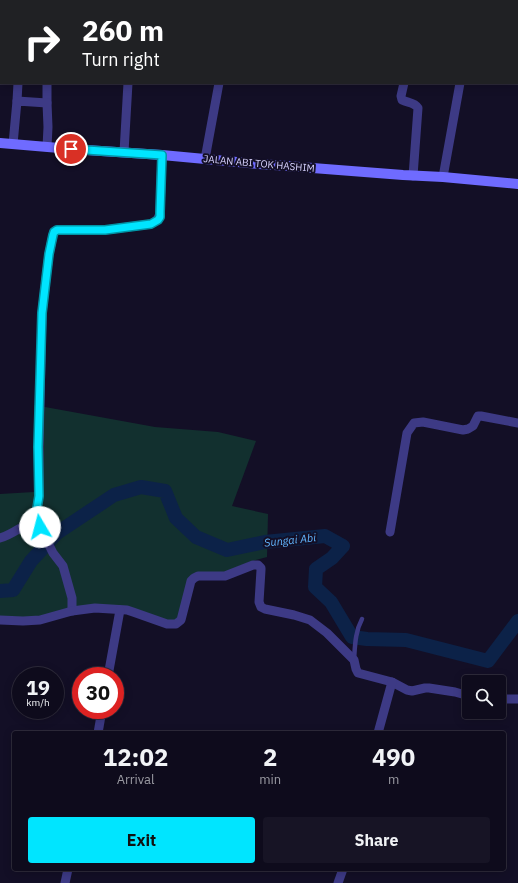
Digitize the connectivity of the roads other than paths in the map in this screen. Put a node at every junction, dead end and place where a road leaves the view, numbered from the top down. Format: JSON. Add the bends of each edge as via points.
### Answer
{"nodes":[{"id":1,"x":18,"y":84,"type":"edge"},
{"id":2,"x":47,"y":84,"type":"edge"},
{"id":3,"x":128,"y":84,"type":"edge"},
{"id":4,"x":219,"y":84,"type":"edge"},
{"id":5,"x":404,"y":84,"type":"edge"},
{"id":6,"x":460,"y":84,"type":"edge"},
{"id":7,"x":17,"y":101,"type":"junction"},
{"id":8,"x":47,"y":103,"type":"junction"},
{"id":9,"x":0,"y":143,"type":"edge"},
{"id":10,"x":13,"y":144,"type":"junction"},
{"id":11,"x":47,"y":147,"type":"junction"},
{"id":12,"x":124,"y":152,"type":"junction"},
{"id":13,"x":162,"y":155,"type":"junction"},
{"id":14,"x":205,"y":159,"type":"junction"},
{"id":15,"x":413,"y":176,"type":"junction"},
{"id":16,"x":443,"y":177,"type":"junction"},
{"id":17,"x":518,"y":184,"type":"edge"},
{"id":18,"x":518,"y":423,"type":"edge"},
{"id":19,"x":37,"y":524,"type":"junction"},
{"id":20,"x":390,"y":532,"type":"dead end"},
{"id":21,"x":0,"y":538,"type":"edge"},
{"id":22,"x":120,"y":610,"type":"junction"},
{"id":23,"x":72,"y":611,"type":"junction"},
{"id":24,"x":362,"y":619,"type":"dead end"},
{"id":25,"x":0,"y":620,"type":"edge"},
{"id":26,"x":354,"y":660,"type":"junction"},
{"id":27,"x":110,"y":667,"type":"edge"},
{"id":28,"x":392,"y":682,"type":"junction"},
{"id":29,"x":462,"y":694,"type":"edge"},
{"id":30,"x":506,"y":699,"type":"edge"},
{"id":31,"x":518,"y":699,"type":"edge"},
{"id":32,"x":100,"y":719,"type":"edge"},
{"id":33,"x":98,"y":731,"type":"edge"},
{"id":34,"x":379,"y":731,"type":"edge"},
{"id":35,"x":68,"y":871,"type":"edge"},
{"id":36,"x":342,"y":871,"type":"edge"},
{"id":37,"x":65,"y":883,"type":"edge"},
{"id":38,"x":338,"y":883,"type":"edge"}],
"edges":[{"from":1,"to":7,"type":"street"},
{"from":2,"to":8,"type":"street"},
{"from":3,"to":12,"type":"street"},
{"from":4,"to":14,"type":"street"},
{"from":5,"to":15,"type":"street","via":[[402,100],[413,103],[418,108]]},
{"from":6,"to":16,"type":"street"},
{"from":7,"to":8,"type":"street"},
{"from":7,"to":10,"type":"street"},
{"from":8,"to":11,"type":"street"},
{"from":9,"to":10,"type":"main road","name":"JALAN ABI TOK HASHIM"},
{"from":10,"to":11,"type":"main road","name":"JALAN ABI TOK HASHIM"},
{"from":11,"to":12,"type":"main road","name":"JALAN ABI TOK HASHIM"},
{"from":12,"to":13,"type":"main road","name":"JALAN ABI TOK HASHIM"},
{"from":13,"to":14,"type":"main road","name":"JALAN ABI TOK HASHIM"},
{"from":13,"to":19,"type":"street","via":[[160,217],[155,222],[105,230],[54,232],[42,313]]},
{"from":14,"to":15,"type":"main road","name":"JALAN ABI TOK HASHIM"},
{"from":15,"to":16,"type":"main road","name":"JALAN ABI TOK HASHIM"},
{"from":16,"to":17,"type":"main road","name":"JALAN ABI TOK HASHIM"},
{"from":18,"to":20,"type":"street","via":[[481,416],[478,416],[473,426],[463,430],[423,422],[414,423],[407,433]]},
{"from":19,"to":21,"type":"street","via":[[29,523]]},
{"from":19,"to":23,"type":"street","via":[[63,566],[72,598]]},
{"from":22,"to":23,"type":"street","via":[[95,608]]},
{"from":22,"to":26,"type":"street","via":[[166,624],[176,624],[181,620],[194,578],[225,576],[253,564],[258,565],[261,568],[261,608],[310,620],[327,632]]},
{"from":22,"to":27,"type":"street"},
{"from":23,"to":25,"type":"street","via":[[40,620]]},
{"from":24,"to":26,"type":"lane","via":[[358,626]]},
{"from":26,"to":28,"type":"street","via":[[358,673]]},
{"from":28,"to":29,"type":"street","via":[[412,691],[429,688]]},
{"from":28,"to":34,"type":"street"},
{"from":30,"to":31,"type":"street"},
{"from":32,"to":33,"type":"street"},
{"from":35,"to":37,"type":"street"},
{"from":36,"to":38,"type":"street"}]}
